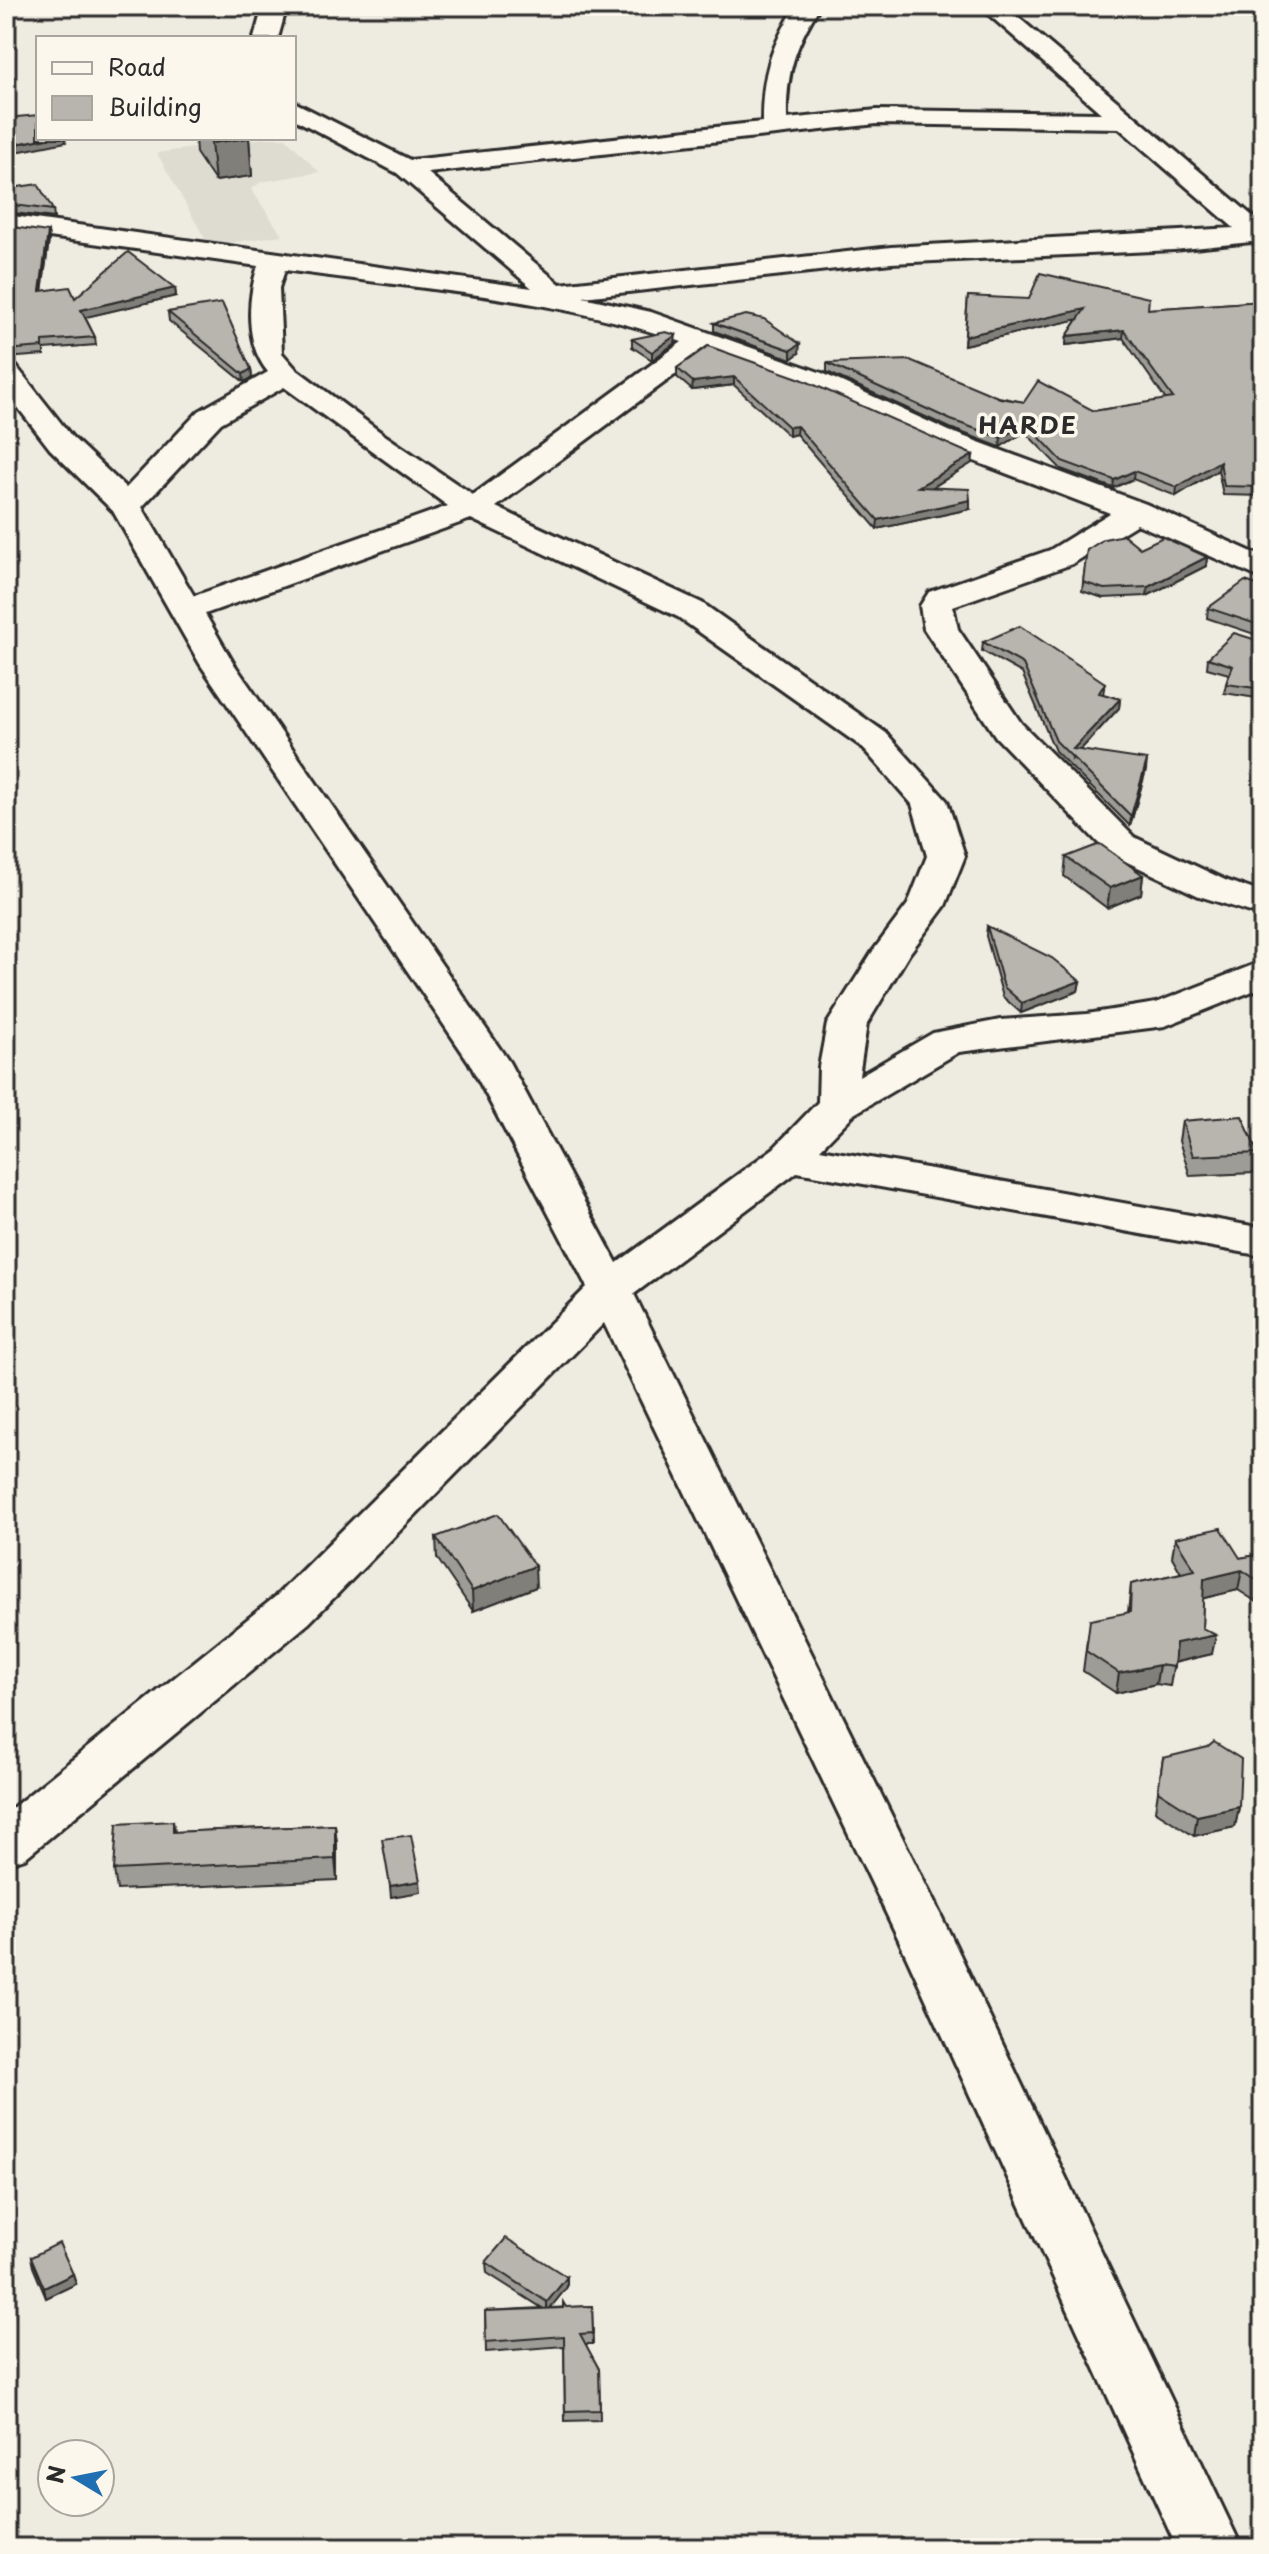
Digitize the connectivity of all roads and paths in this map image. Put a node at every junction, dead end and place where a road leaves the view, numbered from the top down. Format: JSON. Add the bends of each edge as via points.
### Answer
{"nodes":[{"id":1,"x":275,"y":6,"type":"edge"},
{"id":2,"x":808,"y":6,"type":"edge"},
{"id":3,"x":991,"y":6,"type":"edge"},
{"id":4,"x":1231,"y":6,"type":"edge"},
{"id":5,"x":1263,"y":12,"type":"edge"},
{"id":6,"x":267,"y":36,"type":"edge"},
{"id":7,"x":296,"y":110,"type":"edge"},
{"id":8,"x":1127,"y":121,"type":"junction"},
{"id":9,"x":775,"y":125,"type":"junction"},
{"id":10,"x":406,"y":168,"type":"junction"},
{"id":11,"x":6,"y":223,"type":"edge"},
{"id":12,"x":1261,"y":235,"type":"edge"},
{"id":13,"x":274,"y":261,"type":"junction"},
{"id":14,"x":558,"y":296,"type":"junction"},
{"id":15,"x":703,"y":340,"type":"junction"},
{"id":16,"x":6,"y":372,"type":"edge"},
{"id":17,"x":286,"y":375,"type":"junction"},
{"id":18,"x":126,"y":506,"type":"junction"},
{"id":19,"x":472,"y":508,"type":"junction"},
{"id":20,"x":1135,"y":511,"type":"junction"},
{"id":21,"x":1263,"y":569,"type":"edge"},
{"id":22,"x":186,"y":610,"type":"junction"},
{"id":23,"x":1263,"y":905,"type":"edge"},
{"id":24,"x":1263,"y":973,"type":"edge"},
{"id":25,"x":839,"y":1105,"type":"junction"},
{"id":26,"x":789,"y":1157,"type":"junction"},
{"id":27,"x":1263,"y":1242,"type":"edge"},
{"id":28,"x":610,"y":1290,"type":"junction"},
{"id":29,"x":26,"y":1809,"type":"edge"},
{"id":30,"x":6,"y":1843,"type":"edge"},
{"id":31,"x":1210,"y":2548,"type":"edge"}],
"edges":[{"from":1,"to":6,"type":"street"},
{"from":2,"to":9,"type":"street","via":[[787,40],[774,83]]},
{"from":3,"to":8,"type":"street"},
{"from":4,"to":5,"type":"street"},
{"from":7,"to":10,"type":"street"},
{"from":8,"to":9,"type":"street","via":[[925,115]]},
{"from":8,"to":12,"type":"street"},
{"from":9,"to":10,"type":"street"},
{"from":10,"to":14,"type":"street"},
{"from":11,"to":13,"type":"street"},
{"from":12,"to":14,"type":"street","via":[[891,255]]},
{"from":13,"to":14,"type":"street"},
{"from":13,"to":17,"type":"street","via":[[265,288],[268,354]]},
{"from":14,"to":15,"type":"street"},
{"from":15,"to":19,"type":"street"},
{"from":15,"to":20,"type":"street"},
{"from":16,"to":18,"type":"street","via":[[61,443]]},
{"from":17,"to":18,"type":"street","via":[[210,417]]},
{"from":17,"to":19,"type":"street"},
{"from":18,"to":22,"type":"street"},
{"from":19,"to":22,"type":"street"},
{"from":19,"to":25,"type":"street","via":[[690,610],[874,740],[929,801],[946,856],[926,906],[847,1024]]},
{"from":20,"to":21,"type":"street"},
{"from":20,"to":23,"type":"street","via":[[1061,557],[941,599],[936,606],[941,629],[1008,730],[1121,845],[1212,888]]},
{"from":22,"to":28,"type":"street","via":[[217,664],[489,1062]]},
{"from":24,"to":25,"type":"street","via":[[1165,1014],[947,1042]]},
{"from":25,"to":26,"type":"street"},
{"from":26,"to":27,"type":"street"},
{"from":26,"to":28,"type":"street"},
{"from":28,"to":29,"type":"street","via":[[292,1610]]},
{"from":28,"to":31,"type":"street","via":[[925,1938]]},
{"from":29,"to":30,"type":"street"}]}
